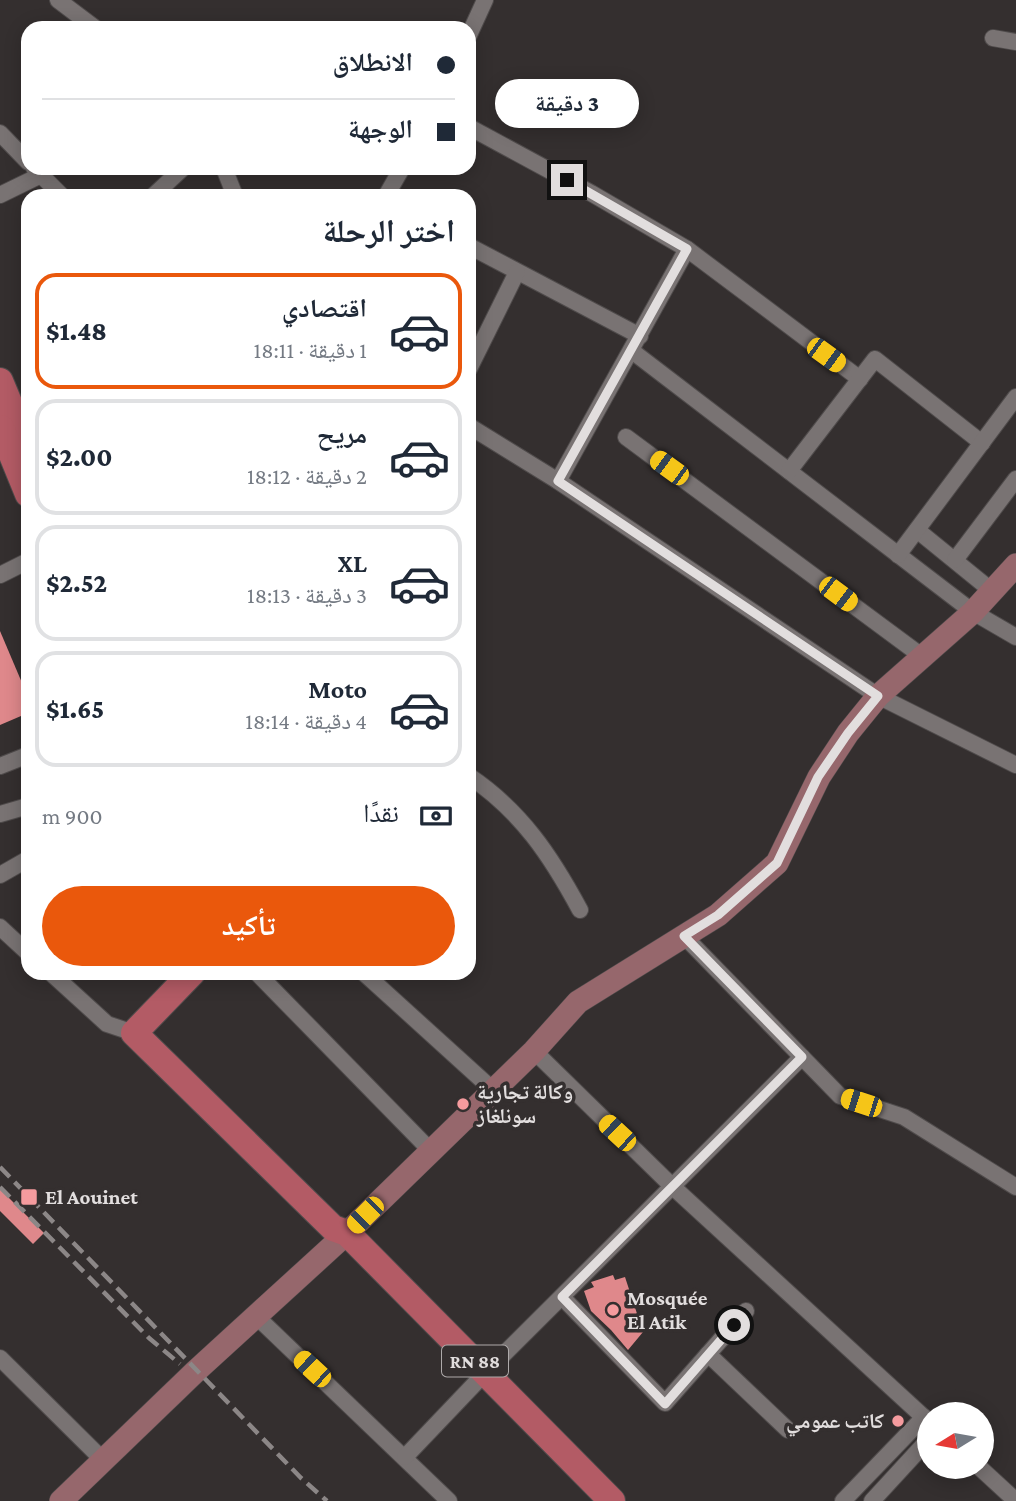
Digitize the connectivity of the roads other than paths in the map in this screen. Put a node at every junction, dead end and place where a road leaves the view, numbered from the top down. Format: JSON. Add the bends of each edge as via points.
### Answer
{"nodes":[{"id":1,"x":58,"y":0,"type":"edge"},
{"id":2,"x":485,"y":0,"type":"edge"},
{"id":3,"x":86,"y":21,"type":"edge"},
{"id":4,"x":475,"y":21,"type":"edge"},
{"id":5,"x":993,"y":37,"type":"dead end"},
{"id":6,"x":1016,"y":42,"type":"edge"},
{"id":7,"x":476,"y":131,"type":"edge"},
{"id":8,"x":3,"y":142,"type":"edge"},
{"id":9,"x":21,"y":156,"type":"edge"},
{"id":10,"x":32,"y":175,"type":"edge"},
{"id":11,"x":44,"y":175,"type":"edge"},
{"id":12,"x":176,"y":175,"type":"edge"},
{"id":13,"x":56,"y":189,"type":"edge"},
{"id":14,"x":160,"y":189,"type":"edge"},
{"id":15,"x":0,"y":195,"type":"edge"},
{"id":16,"x":687,"y":249,"type":"junction"},
{"id":17,"x":476,"y":250,"type":"edge"},
{"id":18,"x":517,"y":272,"type":"junction"},
{"id":19,"x":640,"y":336,"type":"junction"},
{"id":20,"x":632,"y":351,"type":"junction"},
{"id":21,"x":476,"y":355,"type":"edge"},
{"id":22,"x":860,"y":379,"type":"junction"},
{"id":23,"x":2,"y":390,"type":"edge"},
{"id":24,"x":1016,"y":397,"type":"edge"},
{"id":25,"x":0,"y":426,"type":"edge"},
{"id":26,"x":476,"y":430,"type":"edge"},
{"id":27,"x":21,"y":432,"type":"edge"},
{"id":28,"x":626,"y":437,"type":"dead end"},
{"id":29,"x":982,"y":443,"type":"junction"},
{"id":30,"x":789,"y":471,"type":"junction"},
{"id":31,"x":21,"y":477,"type":"edge"},
{"id":32,"x":1016,"y":479,"type":"edge"},
{"id":33,"x":558,"y":481,"type":"junction"},
{"id":34,"x":917,"y":530,"type":"junction"},
{"id":35,"x":898,"y":555,"type":"junction"},
{"id":36,"x":955,"y":560,"type":"junction"},
{"id":37,"x":21,"y":564,"type":"edge"},
{"id":38,"x":1016,"y":565,"type":"edge"},
{"id":39,"x":0,"y":575,"type":"edge"},
{"id":40,"x":992,"y":591,"type":"junction"},
{"id":41,"x":973,"y":612,"type":"junction"},
{"id":42,"x":1016,"y":637,"type":"edge"},
{"id":43,"x":923,"y":657,"type":"junction"},
{"id":44,"x":878,"y":696,"type":"junction"},
{"id":45,"x":21,"y":758,"type":"edge"},
{"id":46,"x":1016,"y":765,"type":"edge"},
{"id":47,"x":0,"y":766,"type":"edge"},
{"id":48,"x":476,"y":781,"type":"edge"},
{"id":49,"x":21,"y":808,"type":"edge"},
{"id":50,"x":0,"y":814,"type":"edge"},
{"id":51,"x":21,"y":863,"type":"edge"},
{"id":52,"x":0,"y":875,"type":"edge"},
{"id":53,"x":580,"y":911,"type":"dead end"},
{"id":54,"x":0,"y":927,"type":"edge"},
{"id":55,"x":684,"y":936,"type":"junction"},
{"id":56,"x":21,"y":946,"type":"edge"},
{"id":57,"x":59,"y":980,"type":"edge"},
{"id":58,"x":185,"y":980,"type":"edge"},
{"id":59,"x":264,"y":980,"type":"edge"},
{"id":60,"x":373,"y":980,"type":"edge"},
{"id":61,"x":134,"y":1033,"type":"junction"},
{"id":62,"x":534,"y":1051,"type":"junction"},
{"id":63,"x":802,"y":1057,"type":"junction"},
{"id":64,"x":493,"y":1090,"type":"junction"},
{"id":65,"x":430,"y":1150,"type":"junction"},
{"id":66,"x":673,"y":1187,"type":"junction"},
{"id":67,"x":1016,"y":1187,"type":"edge"},
{"id":68,"x":339,"y":1235,"type":"junction"},
{"id":69,"x":562,"y":1297,"type":"junction"},
{"id":70,"x":747,"y":1311,"type":"dead end"},
{"id":71,"x":256,"y":1316,"type":"junction"},
{"id":72,"x":709,"y":1354,"type":"junction"},
{"id":73,"x":0,"y":1358,"type":"edge"},
{"id":74,"x":480,"y":1379,"type":"junction"},
{"id":75,"x":917,"y":1410,"type":"edge"},
{"id":76,"x":917,"y":1429,"type":"edge"},
{"id":77,"x":788,"y":1430,"type":"dead end"},
{"id":78,"x":917,"y":1452,"type":"edge"},
{"id":79,"x":405,"y":1457,"type":"junction"},
{"id":80,"x":103,"y":1460,"type":"junction"},
{"id":81,"x":992,"y":1479,"type":"edge"},
{"id":82,"x":582,"y":1487,"type":"edge"},
{"id":83,"x":61,"y":1501,"type":"edge"},
{"id":84,"x":449,"y":1501,"type":"edge"},
{"id":85,"x":612,"y":1501,"type":"edge"},
{"id":86,"x":843,"y":1501,"type":"edge"},
{"id":87,"x":872,"y":1501,"type":"edge"},
{"id":88,"x":1016,"y":1501,"type":"edge"}],
"edges":[{"from":1,"to":3,"type":"street"},
{"from":2,"to":4,"type":"street"},
{"from":5,"to":6,"type":"street"},
{"from":7,"to":16,"type":"street"},
{"from":8,"to":9,"type":"street"},
{"from":10,"to":15,"type":"street"},
{"from":11,"to":13,"type":"street"},
{"from":12,"to":14,"type":"street"},
{"from":16,"to":19,"type":"street"},
{"from":16,"to":22,"type":"street"},
{"from":17,"to":18,"type":"street"},
{"from":18,"to":19,"type":"street"},
{"from":18,"to":21,"type":"street"},
{"from":19,"to":20,"type":"street"},
{"from":20,"to":30,"type":"street"},
{"from":20,"to":33,"type":"street"},
{"from":22,"to":29,"type":"street","via":[[875,359]]},
{"from":22,"to":30,"type":"street"},
{"from":23,"to":27,"type":"main road"},
{"from":24,"to":29,"type":"street"},
{"from":25,"to":31,"type":"main road"},
{"from":26,"to":33,"type":"street"},
{"from":28,"to":43,"type":"street"},
{"from":29,"to":34,"type":"street"},
{"from":30,"to":35,"type":"street"},
{"from":32,"to":36,"type":"street"},
{"from":33,"to":44,"type":"street"},
{"from":34,"to":35,"type":"street"},
{"from":34,"to":36,"type":"street"},
{"from":35,"to":41,"type":"street"},
{"from":36,"to":40,"type":"street"},
{"from":37,"to":39,"type":"street"},
{"from":38,"to":40,"type":"street"},
{"from":40,"to":41,"type":"street"},
{"from":41,"to":42,"type":"street"},
{"from":41,"to":43,"type":"street"},
{"from":43,"to":44,"type":"street"},
{"from":44,"to":46,"type":"street"},
{"from":44,"to":55,"type":"street","via":[[818,777],[777,863],[718,915]]},
{"from":45,"to":47,"type":"street"},
{"from":48,"to":53,"type":"street","via":[[526,827],[557,867]]},
{"from":49,"to":50,"type":"street"},
{"from":51,"to":52,"type":"street"},
{"from":54,"to":56,"type":"street"},
{"from":55,"to":62,"type":"street","via":[[578,1002]]},
{"from":55,"to":63,"type":"street"},
{"from":57,"to":61,"type":"street","via":[[107,1024]]},
{"from":58,"to":61,"type":"main road"},
{"from":59,"to":65,"type":"street"},
{"from":60,"to":64,"type":"street"},
{"from":61,"to":68,"type":"main road","number":"RN 88"},
{"from":62,"to":64,"type":"street"},
{"from":62,"to":66,"type":"street"},
{"from":63,"to":66,"type":"street"},
{"from":63,"to":67,"type":"street","via":[[840,1096],[904,1117]]},
{"from":64,"to":65,"type":"street"},
{"from":65,"to":68,"type":"street"},
{"from":66,"to":69,"type":"street"},
{"from":66,"to":75,"type":"street"},
{"from":68,"to":71,"type":"street"},
{"from":68,"to":74,"type":"main road","number":"RN 88"},
{"from":69,"to":72,"type":"street","via":[[665,1404]]},
{"from":69,"to":74,"type":"street"},
{"from":70,"to":72,"type":"street"},
{"from":71,"to":79,"type":"street"},
{"from":71,"to":80,"type":"street"},
{"from":72,"to":77,"type":"street"},
{"from":73,"to":80,"type":"street"},
{"from":74,"to":79,"type":"street"},
{"from":74,"to":82,"type":"main road","number":"RN 88"},
{"from":76,"to":86,"type":"street"},
{"from":78,"to":87,"type":"street"},
{"from":79,"to":84,"type":"street"},
{"from":80,"to":83,"type":"street"},
{"from":81,"to":88,"type":"street"},
{"from":82,"to":85,"type":"main road","number":"RN 88"}]}
